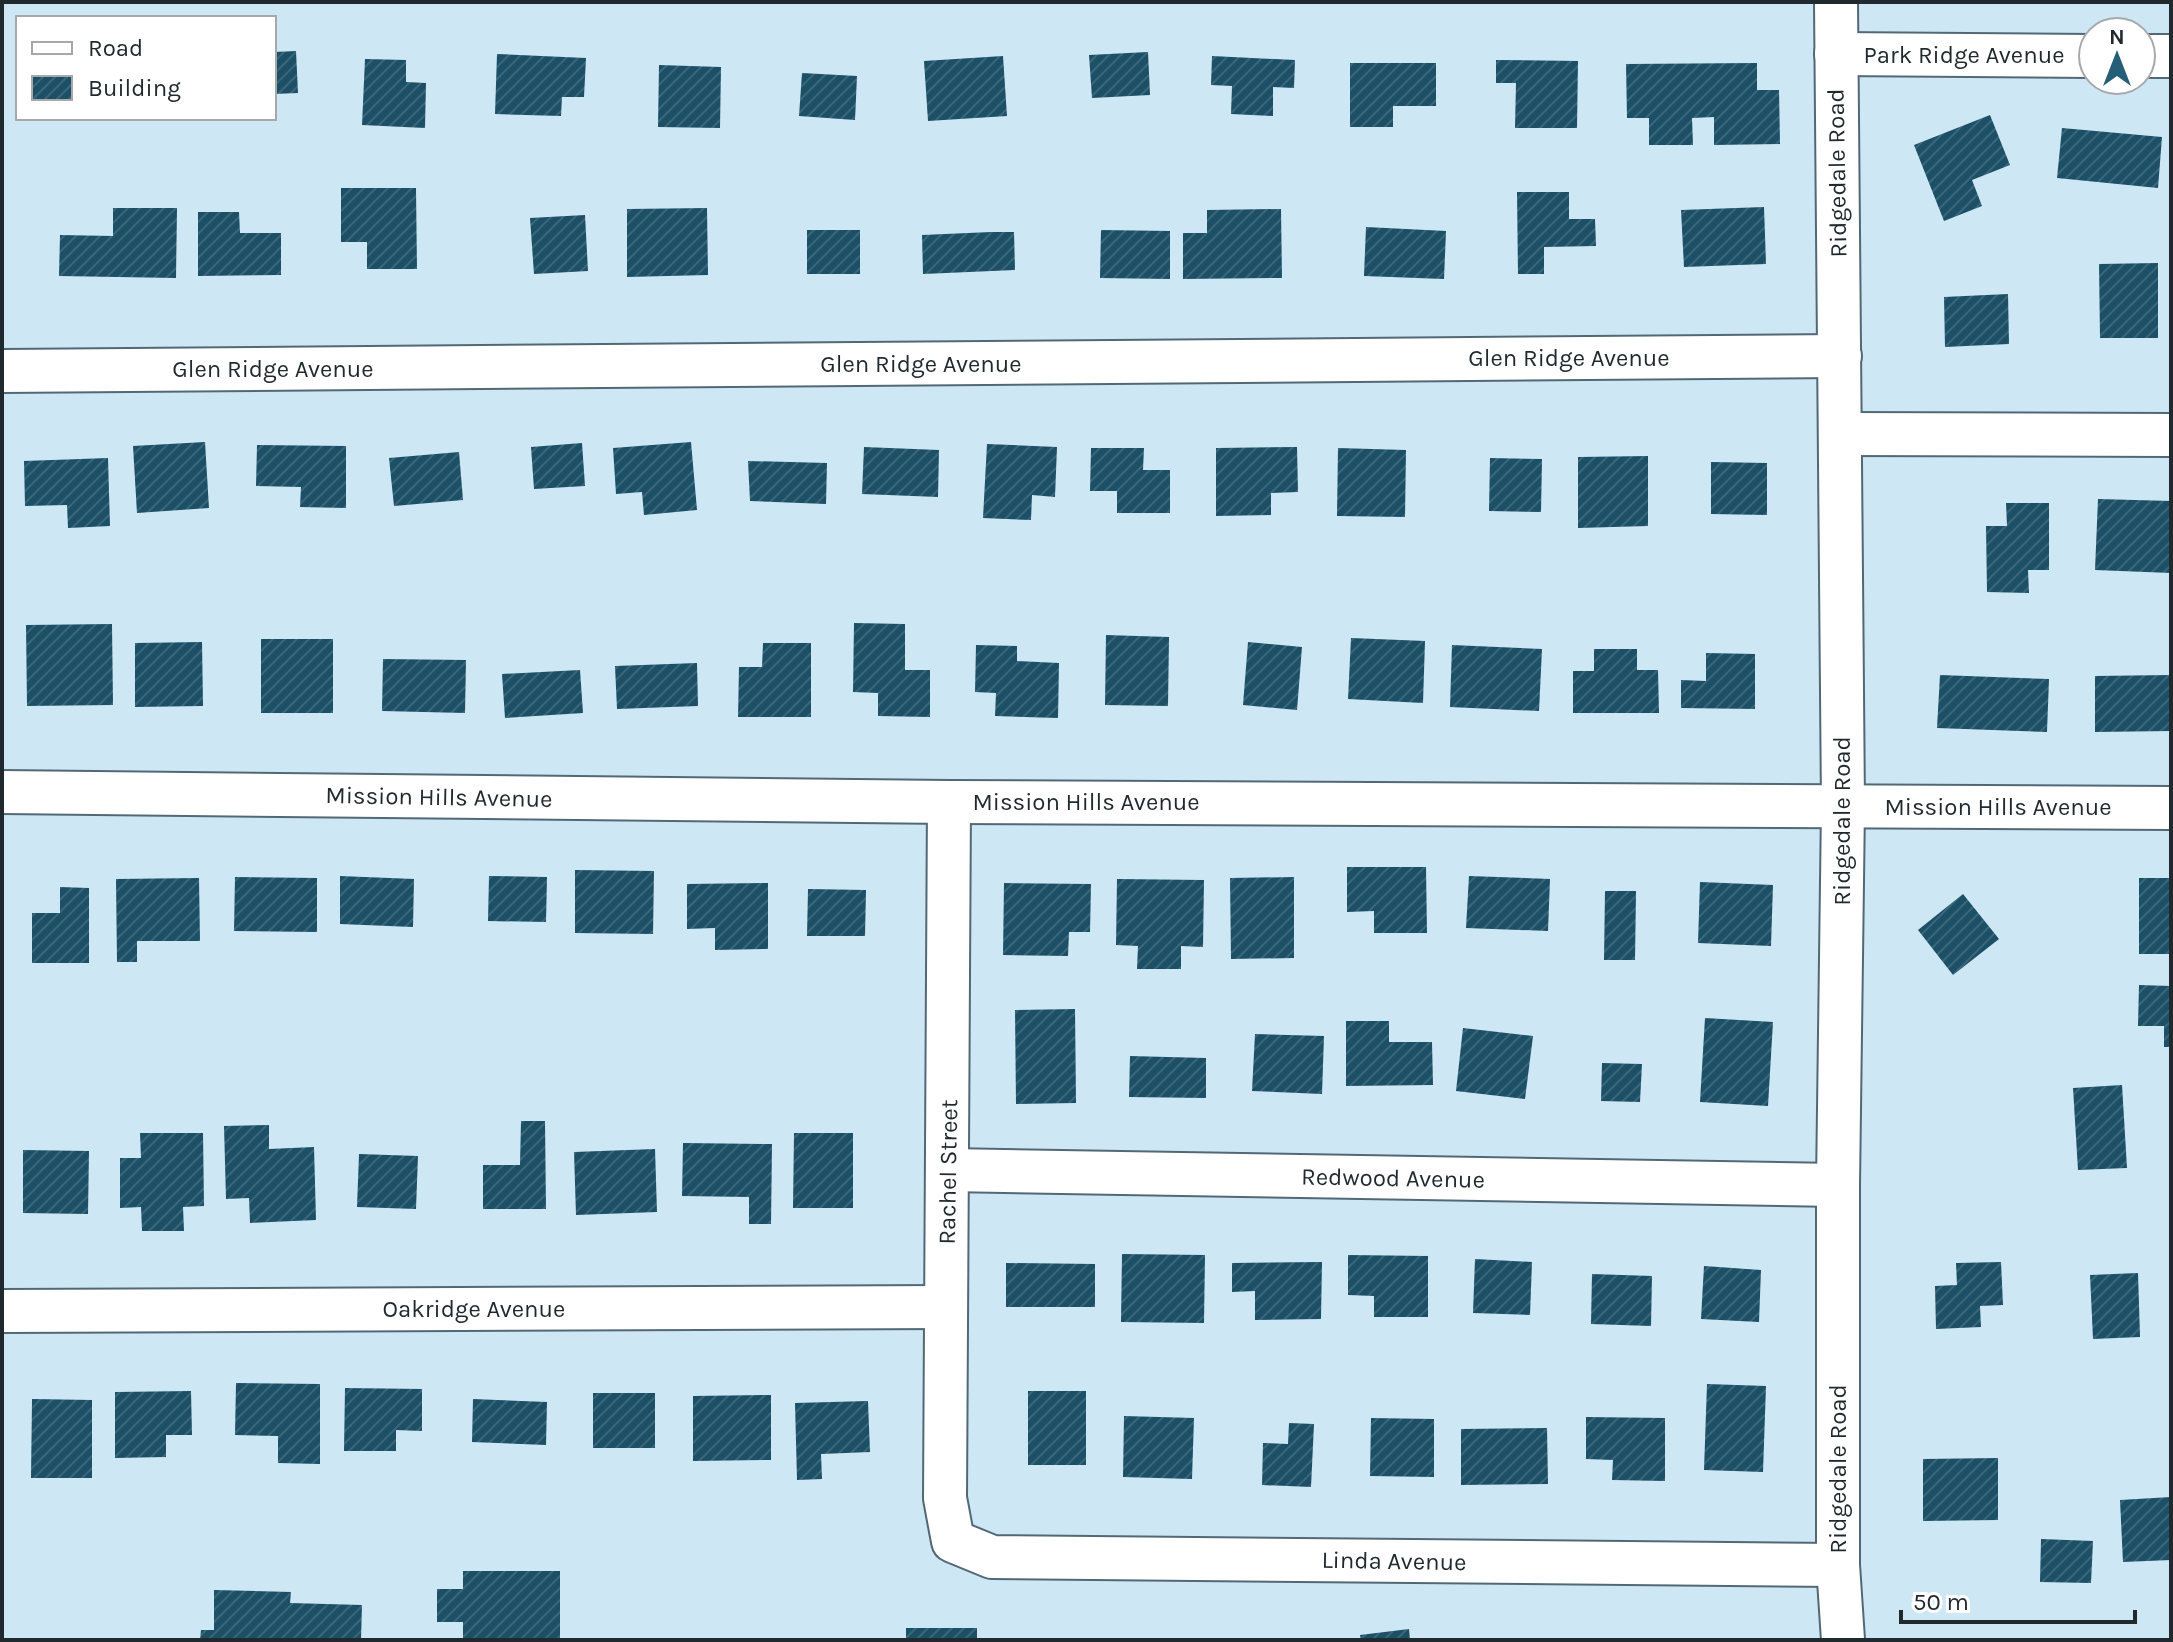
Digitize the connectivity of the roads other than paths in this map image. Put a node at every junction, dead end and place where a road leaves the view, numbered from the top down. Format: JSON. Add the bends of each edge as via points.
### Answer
{"nodes":[{"id":1,"x":1836,"y":2,"type":"edge"},
{"id":2,"x":1836,"y":54,"type":"junction"},
{"id":3,"x":2077,"y":56,"type":"edge"},
{"id":4,"x":1840,"y":356,"type":"junction"},
{"id":5,"x":2,"y":371,"type":"edge"},
{"id":6,"x":1840,"y":434,"type":"junction"},
{"id":7,"x":2171,"y":435,"type":"edge"},
{"id":8,"x":2,"y":792,"type":"edge"},
{"id":9,"x":949,"y":802,"type":"junction"},
{"id":10,"x":1843,"y":806,"type":"junction"},
{"id":11,"x":2171,"y":808,"type":"edge"},
{"id":12,"x":949,"y":1170,"type":"junction"},
{"id":13,"x":1838,"y":1185,"type":"junction"},
{"id":14,"x":945,"y":1307,"type":"junction"},
{"id":15,"x":2,"y":1311,"type":"edge"},
{"id":16,"x":953,"y":1541,"type":"joint"},
{"id":17,"x":1838,"y":1565,"type":"junction"},
{"id":18,"x":1843,"y":1640,"type":"edge"}],
"edges":[{"from":1,"to":2,"type":"street","name":"Ridgedale Road"},
{"from":2,"to":3,"type":"street","name":"Park Ridge Avenue"},
{"from":2,"to":4,"type":"street","name":"Ridgedale Road"},
{"from":4,"to":5,"type":"street","name":"Glen Ridge Avenue"},
{"from":4,"to":6,"type":"street","name":"Ridgedale Road"},
{"from":6,"to":7,"type":"street"},
{"from":6,"to":10,"type":"street","name":"Ridgedale Road"},
{"from":8,"to":9,"type":"street","name":"Mission Hills Avenue"},
{"from":9,"to":10,"type":"street","name":"Mission Hills Avenue"},
{"from":9,"to":12,"type":"street","name":"Rachel Street"},
{"from":10,"to":11,"type":"street","name":"Mission Hills Avenue"},
{"from":10,"to":13,"type":"street","name":"Ridgedale Road"},
{"from":12,"to":13,"type":"street","name":"Redwood Avenue"},
{"from":12,"to":14,"type":"street","name":"Rachel Street"},
{"from":13,"to":17,"type":"street","name":"Ridgedale Road"},
{"from":14,"to":15,"type":"street","name":"Oakridge Avenue"},
{"from":14,"to":16,"type":"street","name":"Rachel Street","via":[[945,1498]]},
{"from":16,"to":17,"type":"street","name":"Linda Avenue","via":[[992,1557]]},
{"from":17,"to":18,"type":"street","name":"Ridgedale Road"}]}
